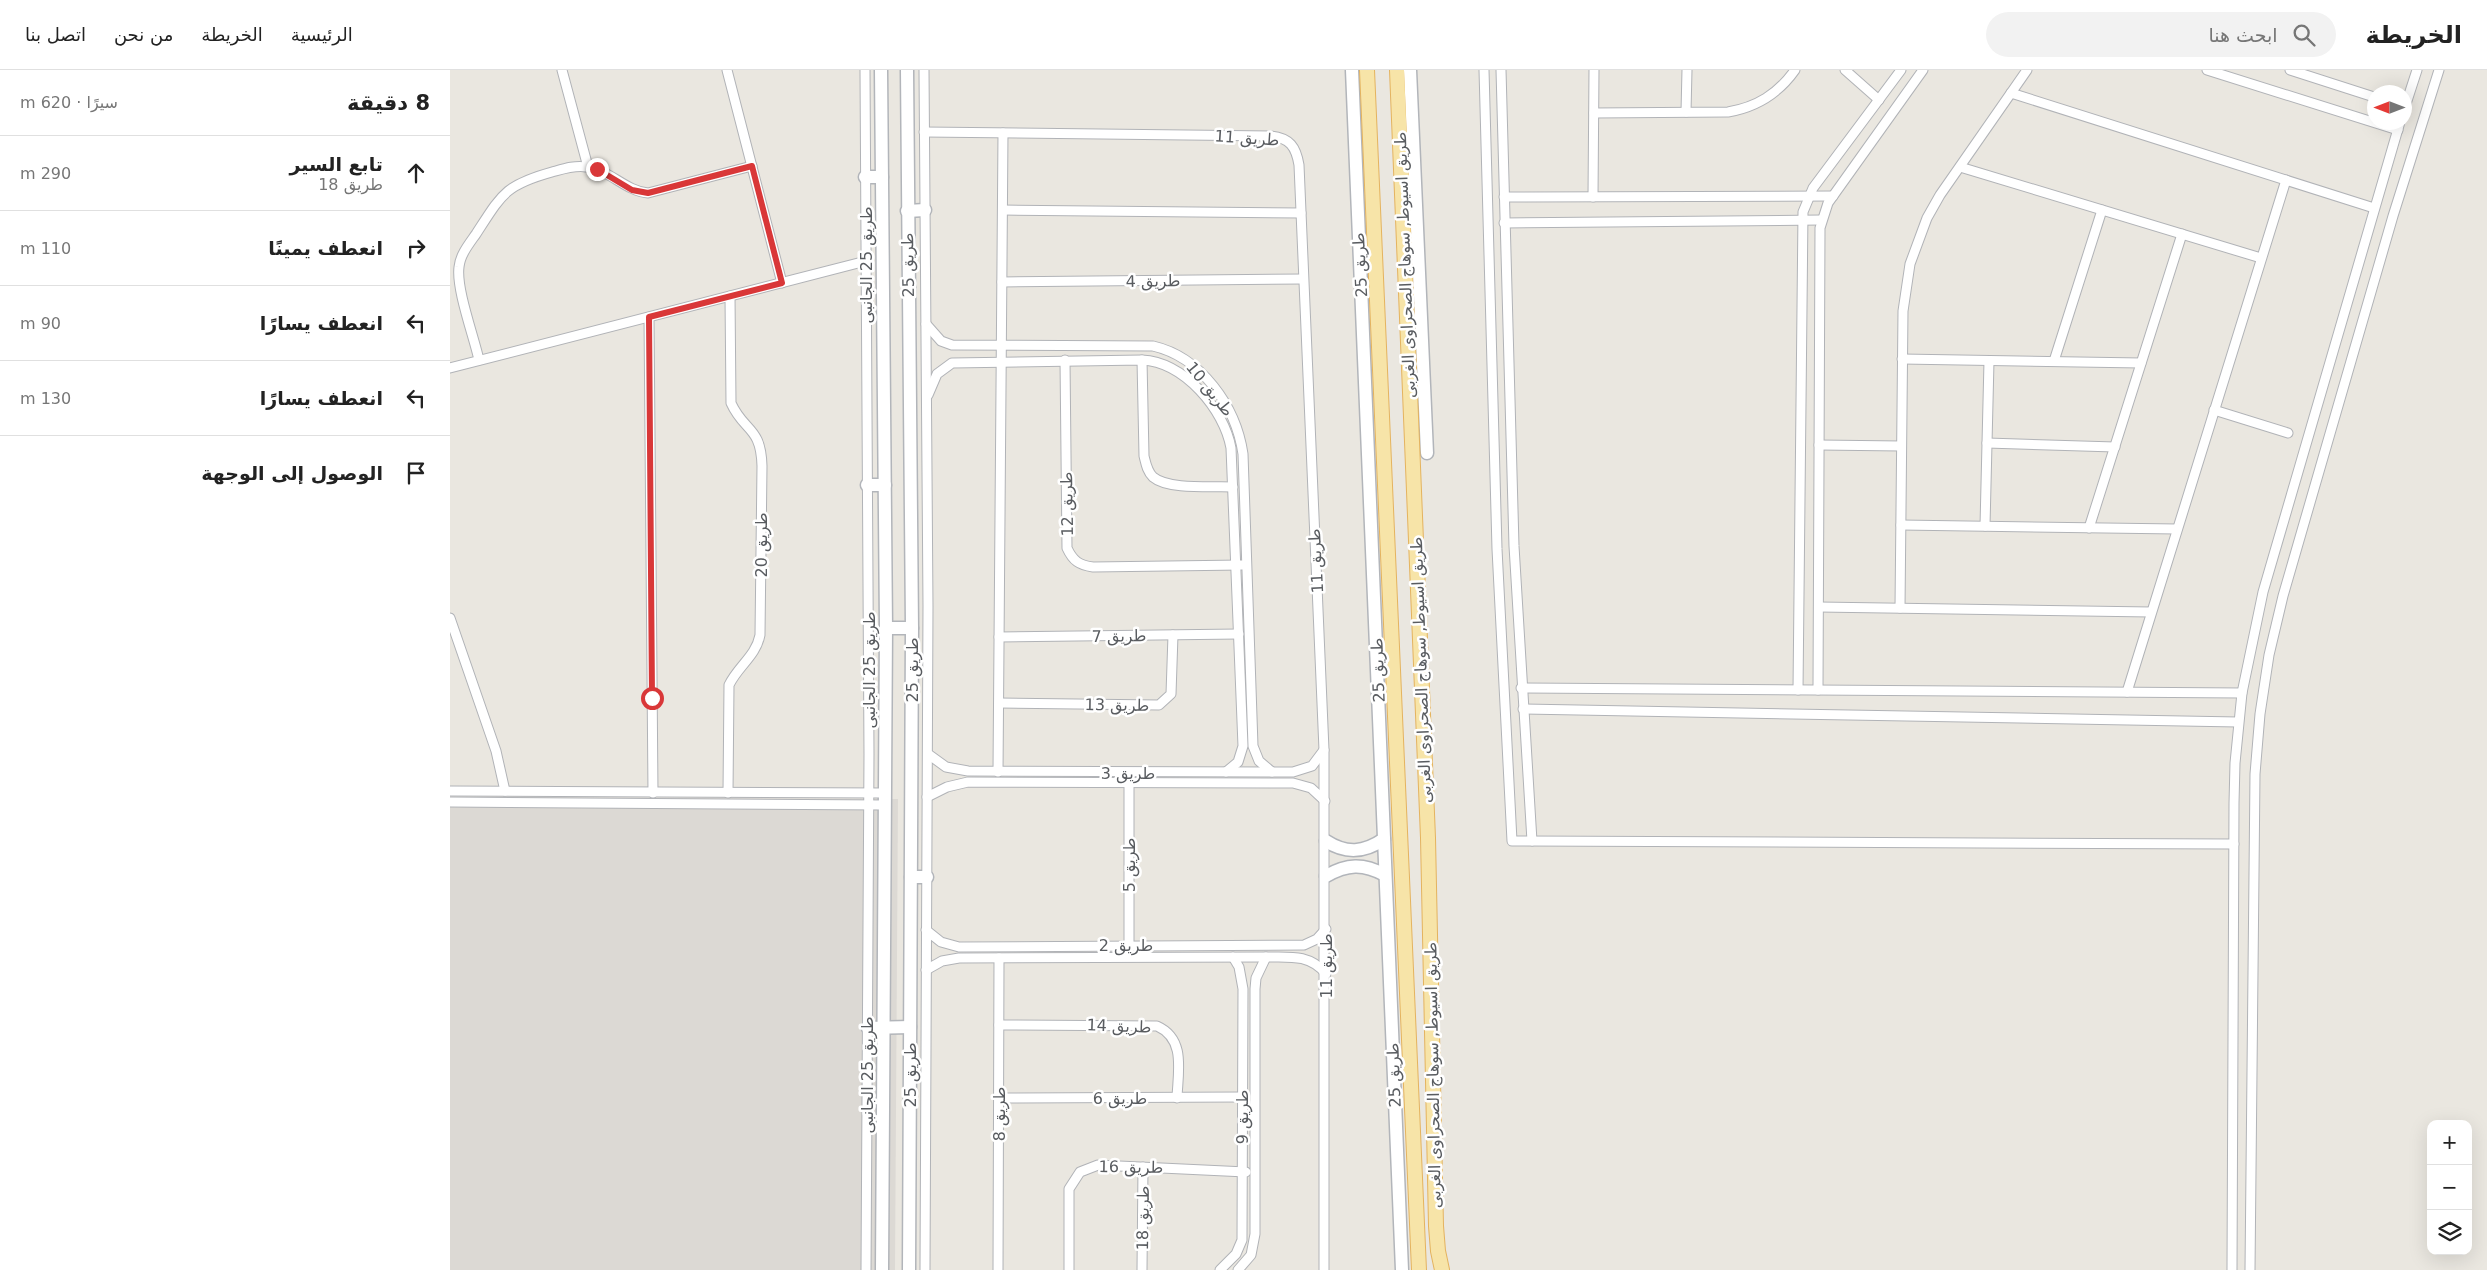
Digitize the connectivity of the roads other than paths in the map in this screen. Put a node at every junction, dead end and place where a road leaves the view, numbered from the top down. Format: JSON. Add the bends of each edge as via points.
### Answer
{"nodes":[{"id":1,"x":562,"y":70,"type":"edge"},
{"id":2,"x":727,"y":70,"type":"edge"},
{"id":3,"x":864,"y":70,"type":"edge"},
{"id":4,"x":881,"y":70,"type":"edge"},
{"id":5,"x":907,"y":70,"type":"edge"},
{"id":6,"x":924,"y":70,"type":"edge"},
{"id":7,"x":1352,"y":70,"type":"edge"},
{"id":8,"x":1367,"y":70,"type":"edge"},
{"id":9,"x":1397,"y":70,"type":"edge"},
{"id":10,"x":1410,"y":70,"type":"edge"},
{"id":11,"x":1484,"y":70,"type":"edge"},
{"id":12,"x":1501,"y":70,"type":"edge"},
{"id":13,"x":1594,"y":70,"type":"edge"},
{"id":14,"x":1686,"y":70,"type":"edge"},
{"id":15,"x":1795,"y":70,"type":"edge"},
{"id":16,"x":1846,"y":70,"type":"edge"},
{"id":17,"x":1901,"y":70,"type":"edge"},
{"id":18,"x":1923,"y":70,"type":"edge"},
{"id":19,"x":2027,"y":70,"type":"edge"},
{"id":20,"x":2207,"y":70,"type":"edge"},
{"id":21,"x":2290,"y":70,"type":"edge"},
{"id":22,"x":2417,"y":70,"type":"edge"},
{"id":23,"x":2439,"y":70,"type":"edge"},
{"id":24,"x":2315,"y":74,"type":"edge"},
{"id":25,"x":2412,"y":85,"type":"edge"},
{"id":26,"x":2011,"y":93,"type":"junction"},
{"id":27,"x":2367,"y":94,"type":"edge"},
{"id":28,"x":1879,"y":100,"type":"junction"},
{"id":29,"x":1686,"y":112,"type":"junction"},
{"id":30,"x":1594,"y":114,"type":"junction"},
{"id":31,"x":2367,"y":117,"type":"edge"},
{"id":32,"x":2398,"y":130,"type":"edge"},
{"id":33,"x":924,"y":132,"type":"junction"},
{"id":34,"x":1003,"y":133,"type":"junction"},
{"id":35,"x":752,"y":166,"type":"junction"},
{"id":36,"x":588,"y":167,"type":"junction"},
{"id":37,"x":1960,"y":167,"type":"junction"},
{"id":38,"x":865,"y":177,"type":"junction"},
{"id":39,"x":882,"y":177,"type":"junction"},
{"id":40,"x":2286,"y":180,"type":"junction"},
{"id":41,"x":1808,"y":196,"type":"junction"},
{"id":42,"x":1833,"y":196,"type":"junction"},
{"id":43,"x":1504,"y":197,"type":"junction"},
{"id":44,"x":1594,"y":197,"type":"junction"},
{"id":45,"x":2374,"y":208,"type":"junction"},
{"id":46,"x":925,"y":210,"type":"junction"},
{"id":47,"x":1003,"y":210,"type":"junction"},
{"id":48,"x":2102,"y":210,"type":"junction"},
{"id":49,"x":907,"y":211,"type":"junction"},
{"id":50,"x":1301,"y":213,"type":"junction"},
{"id":51,"x":1802,"y":220,"type":"junction"},
{"id":52,"x":1821,"y":220,"type":"junction"},
{"id":53,"x":1504,"y":223,"type":"junction"},
{"id":54,"x":2182,"y":234,"type":"junction"},
{"id":55,"x":2262,"y":258,"type":"junction"},
{"id":56,"x":866,"y":261,"type":"junction"},
{"id":57,"x":1303,"y":279,"type":"junction"},
{"id":58,"x":1002,"y":282,"type":"junction"},
{"id":59,"x":782,"y":283,"type":"junction"},
{"id":60,"x":730,"y":296,"type":"junction"},
{"id":61,"x":649,"y":317,"type":"junction"},
{"id":62,"x":926,"y":324,"type":"junction"},
{"id":63,"x":1002,"y":346,"type":"junction"},
{"id":64,"x":1153,"y":346,"type":"junction"},
{"id":65,"x":1902,"y":359,"type":"junction"},
{"id":66,"x":479,"y":360,"type":"junction"},
{"id":67,"x":1065,"y":360,"type":"junction"},
{"id":68,"x":1142,"y":360,"type":"junction"},
{"id":69,"x":1152,"y":360,"type":"junction"},
{"id":70,"x":1989,"y":360,"type":"junction"},
{"id":71,"x":1002,"y":361,"type":"junction"},
{"id":72,"x":2054,"y":362,"type":"junction"},
{"id":73,"x":2141,"y":363,"type":"junction"},
{"id":74,"x":450,"y":368,"type":"edge"},
{"id":75,"x":925,"y":402,"type":"junction"},
{"id":76,"x":2214,"y":410,"type":"junction"},
{"id":77,"x":2288,"y":433,"type":"dead end"},
{"id":78,"x":1240,"y":434,"type":"junction"},
{"id":79,"x":1229,"y":437,"type":"junction"},
{"id":80,"x":1987,"y":443,"type":"junction"},
{"id":81,"x":1819,"y":445,"type":"junction"},
{"id":82,"x":1901,"y":446,"type":"junction"},
{"id":83,"x":2115,"y":447,"type":"junction"},
{"id":84,"x":1427,"y":453,"type":"joint"},
{"id":85,"x":1412,"y":454,"type":"junction"},
{"id":86,"x":868,"y":485,"type":"junction"},
{"id":87,"x":884,"y":485,"type":"junction"},
{"id":88,"x":1233,"y":487,"type":"junction"},
{"id":89,"x":1900,"y":525,"type":"junction"},
{"id":90,"x":1985,"y":526,"type":"junction"},
{"id":91,"x":2089,"y":528,"type":"junction"},
{"id":92,"x":2177,"y":529,"type":"junction"},
{"id":93,"x":1236,"y":565,"type":"junction"},
{"id":94,"x":1247,"y":565,"type":"junction"},
{"id":95,"x":1819,"y":608,"type":"junction"},
{"id":96,"x":1900,"y":608,"type":"junction"},
{"id":97,"x":2151,"y":612,"type":"junction"},
{"id":98,"x":450,"y":618,"type":"edge"},
{"id":99,"x":886,"y":628,"type":"junction"},
{"id":100,"x":912,"y":628,"type":"junction"},
{"id":101,"x":1239,"y":634,"type":"junction"},
{"id":102,"x":1172,"y":635,"type":"junction"},
{"id":103,"x":1000,"y":637,"type":"junction"},
{"id":104,"x":1521,"y":688,"type":"junction"},
{"id":105,"x":1798,"y":690,"type":"junction"},
{"id":106,"x":1818,"y":690,"type":"junction"},
{"id":107,"x":2127,"y":692,"type":"junction"},
{"id":108,"x":2242,"y":693,"type":"junction"},
{"id":109,"x":999,"y":702,"type":"junction"},
{"id":110,"x":1523,"y":709,"type":"junction"},
{"id":111,"x":2238,"y":722,"type":"junction"},
{"id":112,"x":1324,"y":750,"type":"junction"},
{"id":113,"x":928,"y":754,"type":"junction"},
{"id":114,"x":998,"y":772,"type":"junction"},
{"id":115,"x":1226,"y":772,"type":"junction"},
{"id":116,"x":1272,"y":772,"type":"junction"},
{"id":117,"x":1129,"y":778,"type":"junction"},
{"id":118,"x":450,"y":791,"type":"edge"},
{"id":119,"x":465,"y":791,"type":"junction"},
{"id":120,"x":504,"y":792,"type":"junction"},
{"id":121,"x":599,"y":793,"type":"junction"},
{"id":122,"x":653,"y":793,"type":"junction"},
{"id":123,"x":728,"y":793,"type":"junction"},
{"id":124,"x":869,"y":793,"type":"junction"},
{"id":125,"x":927,"y":797,"type":"junction"},
{"id":126,"x":885,"y":799,"type":"junction"},
{"id":127,"x":1325,"y":801,"type":"junction"},
{"id":128,"x":450,"y":802,"type":"edge"},
{"id":129,"x":465,"y":802,"type":"junction"},
{"id":130,"x":599,"y":803,"type":"junction"},
{"id":131,"x":869,"y":805,"type":"junction"},
{"id":132,"x":1384,"y":839,"type":"junction"},
{"id":133,"x":1326,"y":841,"type":"junction"},
{"id":134,"x":1532,"y":841,"type":"junction"},
{"id":135,"x":2234,"y":844,"type":"junction"},
{"id":136,"x":1385,"y":875,"type":"junction"},
{"id":137,"x":1326,"y":876,"type":"junction"},
{"id":138,"x":911,"y":877,"type":"junction"},
{"id":139,"x":927,"y":877,"type":"junction"},
{"id":140,"x":1326,"y":929,"type":"junction"},
{"id":141,"x":926,"y":930,"type":"junction"},
{"id":142,"x":1129,"y":945,"type":"junction"},
{"id":143,"x":1129,"y":956,"type":"junction"},
{"id":144,"x":1232,"y":957,"type":"junction"},
{"id":145,"x":1266,"y":957,"type":"junction"},
{"id":146,"x":1000,"y":958,"type":"junction"},
{"id":147,"x":926,"y":970,"type":"junction"},
{"id":148,"x":1326,"y":974,"type":"junction"},
{"id":149,"x":1000,"y":1025,"type":"junction"},
{"id":150,"x":884,"y":1027,"type":"junction"},
{"id":151,"x":910,"y":1027,"type":"junction"},
{"id":152,"x":868,"y":1028,"type":"junction"},
{"id":153,"x":1242,"y":1096,"type":"junction"},
{"id":154,"x":999,"y":1098,"type":"junction"},
{"id":155,"x":1177,"y":1098,"type":"junction"},
{"id":156,"x":1143,"y":1167,"type":"junction"},
{"id":157,"x":1241,"y":1172,"type":"junction"},
{"id":158,"x":1254,"y":1172,"type":"junction"},
{"id":159,"x":866,"y":1270,"type":"edge"},
{"id":160,"x":882,"y":1270,"type":"edge"},
{"id":161,"x":909,"y":1270,"type":"edge"},
{"id":162,"x":925,"y":1270,"type":"edge"},
{"id":163,"x":998,"y":1270,"type":"edge"},
{"id":164,"x":1069,"y":1270,"type":"edge"},
{"id":165,"x":1142,"y":1270,"type":"edge"},
{"id":166,"x":1220,"y":1270,"type":"edge"},
{"id":167,"x":1238,"y":1270,"type":"edge"},
{"id":168,"x":1324,"y":1270,"type":"edge"},
{"id":169,"x":1402,"y":1270,"type":"edge"},
{"id":170,"x":1419,"y":1270,"type":"edge"},
{"id":171,"x":1442,"y":1270,"type":"edge"},
{"id":172,"x":2232,"y":1270,"type":"edge"},
{"id":173,"x":2250,"y":1270,"type":"edge"}],
"edges":[{"from":1,"to":36,"type":"street"},
{"from":2,"to":35,"type":"street"},
{"from":3,"to":38,"type":"street","name":"طريق 25 الجانبى"},
{"from":4,"to":39,"type":"street","name":"طريق 25"},
{"from":5,"to":49,"type":"street","name":"طريق 25"},
{"from":6,"to":33,"type":"street"},
{"from":7,"to":132,"type":"street","name":"طريق 25"},
{"from":8,"to":170,"type":"main road","name":"طريق اسيوط, سوهاج الصحراوى الغربى"},
{"from":9,"to":85,"type":"main road","name":"طريق اسيوط, سوهاج الصحراوى الغربى"},
{"from":10,"to":84,"type":"street"},
{"from":11,"to":134,"type":"street","via":[[1497,549],[1512,840]]},
{"from":12,"to":43,"type":"street"},
{"from":13,"to":30,"type":"street"},
{"from":14,"to":29,"type":"street"},
{"from":15,"to":29,"type":"street","via":[[1778,90],[1755,105],[1728,112]]},
{"from":16,"to":28,"type":"street"},
{"from":17,"to":28,"type":"street"},
{"from":18,"to":42,"type":"street"},
{"from":19,"to":26,"type":"street"},
{"from":20,"to":31,"type":"street"},
{"from":21,"to":24,"type":"street"},
{"from":22,"to":25,"type":"street"},
{"from":23,"to":173,"type":"street","via":[[2283,596],[2269,655],[2260,714],[2256,774]]},
{"from":24,"to":27,"type":"street"},
{"from":26,"to":37,"type":"street"},
{"from":26,"to":40,"type":"street"},
{"from":28,"to":41,"type":"street"},
{"from":29,"to":30,"type":"street"},
{"from":30,"to":44,"type":"street"},
{"from":32,"to":45,"type":"street"},
{"from":33,"to":34,"type":"street","name":"طريق 11"},
{"from":33,"to":46,"type":"street"},
{"from":34,"to":47,"type":"street"},
{"from":34,"to":50,"type":"street","name":"طريق 11","via":[[1282,137],[1292,144],[1297,153]]},
{"from":35,"to":36,"type":"street","via":[[648,193],[632,190]]},
{"from":35,"to":59,"type":"street"},
{"from":36,"to":66,"type":"street","via":[[563,169],[525,179],[515,185],[498,201],[462,255],[460,284]]},
{"from":37,"to":48,"type":"street"},
{"from":37,"to":65,"type":"street","via":[[1927,218],[1910,264],[1903,311]]},
{"from":38,"to":39,"type":"street"},
{"from":38,"to":56,"type":"street","name":"طريق 25 الجانبى"},
{"from":39,"to":87,"type":"street","name":"طريق 25"},
{"from":40,"to":45,"type":"street"},
{"from":40,"to":55,"type":"street"},
{"from":41,"to":42,"type":"street"},
{"from":41,"to":44,"type":"street"},
{"from":41,"to":51,"type":"street"},
{"from":42,"to":52,"type":"street"},
{"from":43,"to":44,"type":"street"},
{"from":43,"to":53,"type":"street"},
{"from":45,"to":108,"type":"street","via":[[2263,592]]},
{"from":46,"to":49,"type":"street"},
{"from":46,"to":62,"type":"street"},
{"from":47,"to":50,"type":"street"},
{"from":47,"to":58,"type":"street"},
{"from":48,"to":54,"type":"street"},
{"from":48,"to":72,"type":"street"},
{"from":49,"to":100,"type":"street","name":"طريق 25"},
{"from":50,"to":57,"type":"street","name":"طريق 11"},
{"from":51,"to":52,"type":"street"},
{"from":51,"to":53,"type":"street"},
{"from":51,"to":105,"type":"street"},
{"from":52,"to":81,"type":"street"},
{"from":53,"to":104,"type":"street","via":[[1509,435]]},
{"from":54,"to":55,"type":"street"},
{"from":54,"to":73,"type":"street"},
{"from":55,"to":76,"type":"street"},
{"from":56,"to":59,"type":"street"},
{"from":56,"to":86,"type":"street","name":"طريق 25 الجانبى"},
{"from":57,"to":58,"type":"street","name":"طريق 4"},
{"from":57,"to":112,"type":"street","name":"طريق 11"},
{"from":58,"to":63,"type":"street"},
{"from":59,"to":60,"type":"street"},
{"from":60,"to":61,"type":"street"},
{"from":60,"to":123,"type":"street","name":"طريق 20","via":[[731,402],[758,438],[762,474],[760,635],[756,650],[729,685]]},
{"from":61,"to":66,"type":"street"},
{"from":61,"to":122,"type":"street"},
{"from":62,"to":63,"type":"street","name":"طريق 10","via":[[941,341],[952,345]]},
{"from":62,"to":75,"type":"street"},
{"from":63,"to":64,"type":"street","name":"طريق 10"},
{"from":63,"to":71,"type":"street"},
{"from":64,"to":69,"type":"street"},
{"from":64,"to":78,"type":"street","name":"طريق 10","via":[[1183,356],[1196,368],[1228,408]]},
{"from":65,"to":70,"type":"street"},
{"from":65,"to":82,"type":"street"},
{"from":66,"to":74,"type":"street"},
{"from":67,"to":68,"type":"street","name":"طريق 10"},
{"from":67,"to":71,"type":"street","name":"طريق 10"},
{"from":67,"to":93,"type":"street","name":"طريق 12","via":[[1067,548],[1072,559],[1081,566],[1093,567]]},
{"from":68,"to":69,"type":"street","name":"طريق 10"},
{"from":68,"to":88,"type":"street","via":[[1144,456],[1154,477],[1175,485]]},
{"from":69,"to":79,"type":"street","name":"طريق 10","via":[[1174,369],[1209,401]]},
{"from":70,"to":72,"type":"street"},
{"from":70,"to":80,"type":"street"},
{"from":71,"to":75,"type":"street","name":"طريق 10","via":[[961,361],[943,367]]},
{"from":71,"to":103,"type":"street"},
{"from":72,"to":73,"type":"street"},
{"from":73,"to":83,"type":"street"},
{"from":75,"to":113,"type":"street"},
{"from":76,"to":77,"type":"street"},
{"from":76,"to":92,"type":"street"},
{"from":78,"to":79,"type":"street"},
{"from":78,"to":94,"type":"street","name":"طريق 10"},
{"from":79,"to":88,"type":"street","name":"طريق 10"},
{"from":80,"to":83,"type":"street"},
{"from":80,"to":90,"type":"street"},
{"from":81,"to":82,"type":"street"},
{"from":81,"to":95,"type":"street"},
{"from":82,"to":89,"type":"street"},
{"from":83,"to":91,"type":"street"},
{"from":84,"to":85,"type":"main road"},
{"from":85,"to":171,"type":"main road","name":"طريق اسيوط, سوهاج الصحراوى الغربى","via":[[1428,838],[1436,1226]]},
{"from":86,"to":87,"type":"street"},
{"from":86,"to":124,"type":"street","name":"طريق 25 الجانبى"},
{"from":87,"to":99,"type":"street","name":"طريق 25"},
{"from":88,"to":93,"type":"street","name":"طريق 10"},
{"from":89,"to":90,"type":"street"},
{"from":89,"to":96,"type":"street"},
{"from":90,"to":91,"type":"street"},
{"from":91,"to":92,"type":"street"},
{"from":92,"to":97,"type":"street"},
{"from":93,"to":94,"type":"street","name":"طريق 12"},
{"from":93,"to":101,"type":"street","name":"طريق 10"},
{"from":94,"to":116,"type":"street","name":"طريق 10","via":[[1253,746],[1259,761]]},
{"from":95,"to":96,"type":"street"},
{"from":95,"to":106,"type":"street"},
{"from":96,"to":97,"type":"street"},
{"from":97,"to":107,"type":"street"},
{"from":98,"to":120,"type":"street","via":[[496,751]]},
{"from":99,"to":100,"type":"street"},
{"from":99,"to":126,"type":"street","name":"طريق 25"},
{"from":100,"to":138,"type":"street","name":"طريق 25"},
{"from":101,"to":102,"type":"street","name":"طريق 7"},
{"from":101,"to":115,"type":"street","name":"طريق 10","via":[[1243,746],[1238,762]]},
{"from":102,"to":103,"type":"street","name":"طريق 7"},
{"from":102,"to":109,"type":"street","name":"طريق 13","via":[[1173,686],[1171,694],[1159,705]]},
{"from":103,"to":109,"type":"street"},
{"from":104,"to":105,"type":"street"},
{"from":104,"to":110,"type":"street"},
{"from":105,"to":106,"type":"street"},
{"from":106,"to":107,"type":"street"},
{"from":107,"to":108,"type":"street"},
{"from":108,"to":111,"type":"street"},
{"from":109,"to":114,"type":"street"},
{"from":110,"to":111,"type":"street"},
{"from":110,"to":134,"type":"street"},
{"from":111,"to":135,"type":"street"},
{"from":112,"to":116,"type":"street","name":"طريق 3","via":[[1312,766],[1303,771]]},
{"from":112,"to":127,"type":"street","name":"طريق 11"},
{"from":113,"to":114,"type":"street","name":"طريق 3","via":[[936,762],[957,771]]},
{"from":113,"to":125,"type":"street"},
{"from":114,"to":117,"type":"street","name":"طريق 3"},
{"from":115,"to":116,"type":"street","name":"طريق 3"},
{"from":115,"to":117,"type":"street","name":"طريق 3"},
{"from":117,"to":125,"type":"street","name":"طريق 3","via":[[968,782],[947,787]]},
{"from":117,"to":127,"type":"street","name":"طريق 3","via":[[1293,783],[1311,788]]},
{"from":117,"to":142,"type":"street","name":"طريق 5"},
{"from":118,"to":119,"type":"street"},
{"from":119,"to":120,"type":"street"},
{"from":119,"to":129,"type":"street"},
{"from":120,"to":121,"type":"street"},
{"from":121,"to":122,"type":"street"},
{"from":121,"to":130,"type":"street"},
{"from":122,"to":123,"type":"street"},
{"from":123,"to":124,"type":"street"},
{"from":124,"to":126,"type":"street"},
{"from":124,"to":131,"type":"street","name":"طريق 25 الجانبى"},
{"from":125,"to":139,"type":"street"},
{"from":126,"to":131,"type":"street"},
{"from":126,"to":150,"type":"street","name":"طريق 25"},
{"from":127,"to":133,"type":"street","name":"طريق 11"},
{"from":128,"to":129,"type":"street"},
{"from":129,"to":130,"type":"street"},
{"from":130,"to":131,"type":"street"},
{"from":131,"to":152,"type":"street","name":"طريق 25 الجانبى"},
{"from":132,"to":133,"type":"street","via":[[1374,846],[1355,851],[1336,848]]},
{"from":132,"to":136,"type":"street","name":"طريق 25"},
{"from":133,"to":137,"type":"street","name":"طريق 11"},
{"from":134,"to":135,"type":"street"},
{"from":135,"to":172,"type":"street"},
{"from":136,"to":137,"type":"street","via":[[1362,866],[1349,866]]},
{"from":136,"to":169,"type":"street","name":"طريق 25"},
{"from":137,"to":140,"type":"street","name":"طريق 11"},
{"from":138,"to":139,"type":"street"},
{"from":138,"to":151,"type":"street","name":"طريق 25"},
{"from":139,"to":141,"type":"street"},
{"from":140,"to":142,"type":"street","name":"طريق 2","via":[[1317,939],[1304,945]]},
{"from":140,"to":148,"type":"street","name":"طريق 11"},
{"from":141,"to":142,"type":"street","name":"طريق 2","via":[[941,942],[959,947]]},
{"from":141,"to":147,"type":"street"},
{"from":142,"to":143,"type":"street","name":"طريق 5"},
{"from":143,"to":144,"type":"street","name":"طريق 2"},
{"from":143,"to":146,"type":"street","name":"طريق 2"},
{"from":144,"to":145,"type":"street","name":"طريق 2"},
{"from":144,"to":153,"type":"street","name":"طريق 9","via":[[1239,967],[1244,989]]},
{"from":145,"to":148,"type":"street","name":"طريق 2","via":[[1305,958]]},
{"from":145,"to":158,"type":"street","name":"طريق 9","via":[[1258,972],[1255,989]]},
{"from":146,"to":147,"type":"street","name":"طريق 2","via":[[950,959]]},
{"from":146,"to":149,"type":"street","name":"طريق 8"},
{"from":147,"to":162,"type":"street"},
{"from":148,"to":168,"type":"street","name":"طريق 11"},
{"from":149,"to":154,"type":"street","name":"طريق 8"},
{"from":149,"to":155,"type":"street","name":"طريق 14","via":[[1157,1026],[1165,1029],[1177,1044]]},
{"from":150,"to":151,"type":"street"},
{"from":150,"to":152,"type":"street"},
{"from":150,"to":160,"type":"street","name":"طريق 25"},
{"from":151,"to":161,"type":"street","name":"طريق 25"},
{"from":152,"to":159,"type":"street","name":"طريق 25 الجانبى"},
{"from":153,"to":155,"type":"street","name":"طريق 6"},
{"from":153,"to":157,"type":"street","name":"طريق 9"},
{"from":154,"to":155,"type":"street","name":"طريق 6"},
{"from":154,"to":163,"type":"street","name":"طريق 8"},
{"from":156,"to":157,"type":"street","name":"طريق 16"},
{"from":156,"to":164,"type":"street","name":"طريق 16","via":[[1098,1165],[1080,1172],[1074,1179],[1069,1188]]},
{"from":156,"to":165,"type":"street","name":"طريق 18"},
{"from":157,"to":158,"type":"street","name":"طريق 16"},
{"from":157,"to":166,"type":"street","name":"طريق 9","via":[[1242,1240],[1236,1254]]},
{"from":158,"to":167,"type":"street","name":"طريق 9","via":[[1254,1244],[1251,1254]]}]}
